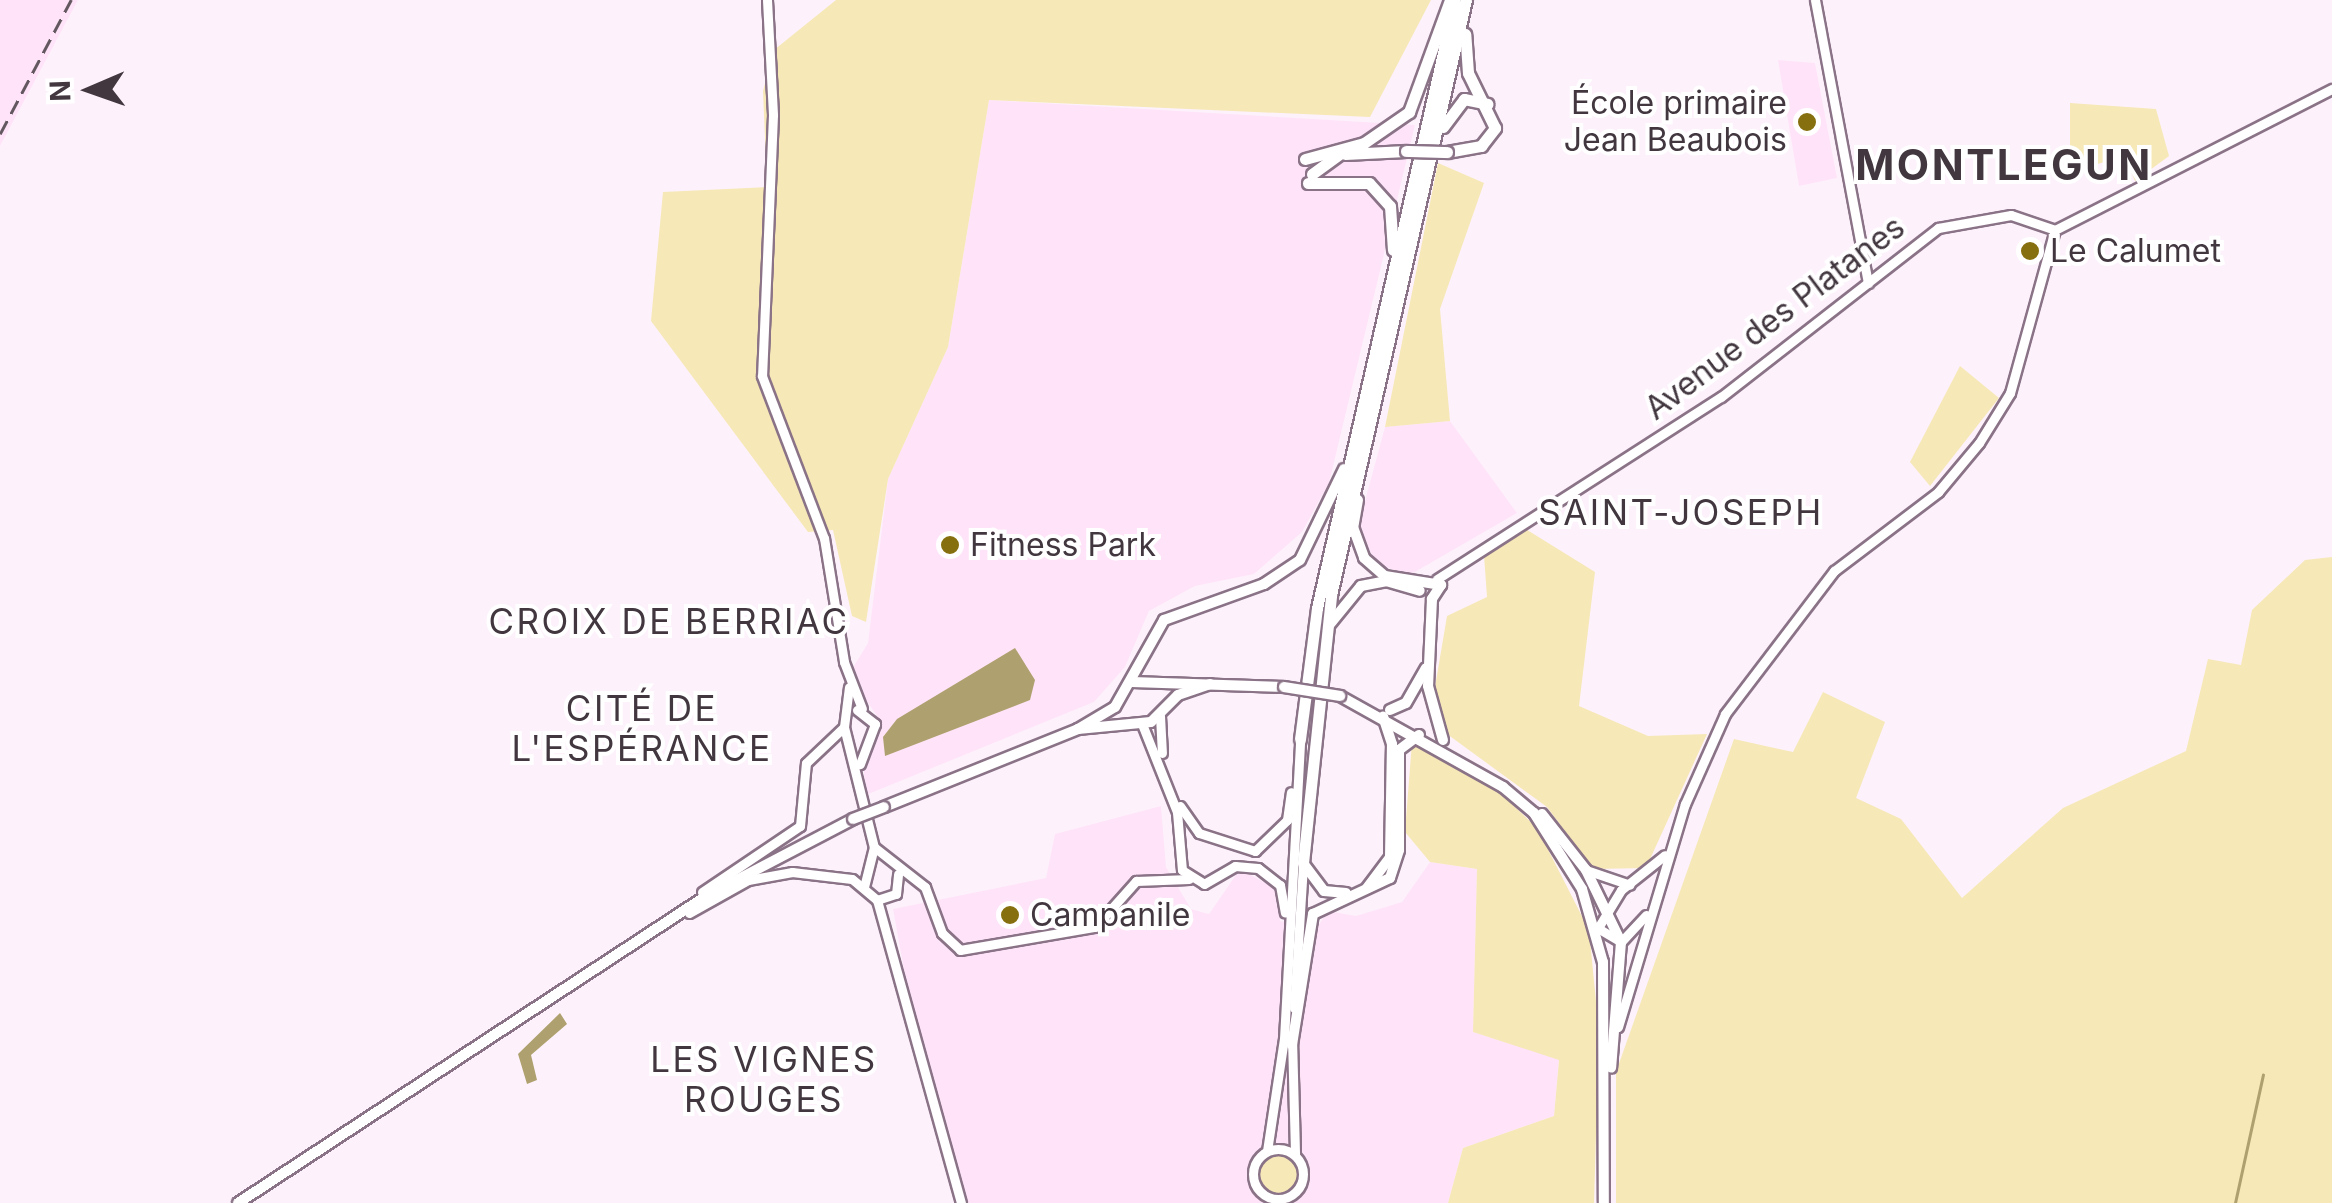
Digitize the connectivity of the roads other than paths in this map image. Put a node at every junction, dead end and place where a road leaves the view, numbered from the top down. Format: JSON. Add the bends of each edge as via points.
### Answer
{"nodes":[{"id":1,"x":767,"y":0,"type":"edge"},
{"id":2,"x":1453,"y":0,"type":"edge"},
{"id":3,"x":1469,"y":0,"type":"edge"},
{"id":4,"x":1815,"y":0,"type":"edge"},
{"id":5,"x":2332,"y":89,"type":"edge"},
{"id":6,"x":1491,"y":106,"type":"junction"},
{"id":7,"x":1322,"y":154,"type":"junction"},
{"id":8,"x":1340,"y":154,"type":"junction"},
{"id":9,"x":1305,"y":159,"type":"dead end"},
{"id":10,"x":1419,"y":207,"type":"junction"},
{"id":11,"x":2055,"y":230,"type":"junction"},
{"id":12,"x":1868,"y":283,"type":"junction"},
{"id":13,"x":1391,"y":288,"type":"junction"},
{"id":14,"x":1386,"y":357,"type":"junction"},
{"id":15,"x":1368,"y":392,"type":"junction"},
{"id":16,"x":1437,"y":579,"type":"junction"},
{"id":17,"x":1421,"y":586,"type":"junction"},
{"id":18,"x":1432,"y":599,"type":"junction"},
{"id":19,"x":1326,"y":628,"type":"junction"},
{"id":20,"x":1434,"y":646,"type":"junction"},
{"id":21,"x":1131,"y":682,"type":"junction"},
{"id":22,"x":1159,"y":684,"type":"junction"},
{"id":23,"x":1210,"y":684,"type":"junction"},
{"id":24,"x":849,"y":687,"type":"junction"},
{"id":25,"x":1121,"y":696,"type":"junction"},
{"id":26,"x":1340,"y":696,"type":"junction"},
{"id":27,"x":1375,"y":709,"type":"junction"},
{"id":28,"x":862,"y":710,"type":"junction"},
{"id":29,"x":1390,"y":710,"type":"junction"},
{"id":30,"x":1163,"y":712,"type":"junction"},
{"id":31,"x":848,"y":714,"type":"junction"},
{"id":32,"x":1130,"y":719,"type":"junction"},
{"id":33,"x":1142,"y":724,"type":"junction"},
{"id":34,"x":844,"y":727,"type":"junction"},
{"id":35,"x":1078,"y":729,"type":"junction"},
{"id":36,"x":1423,"y":736,"type":"junction"},
{"id":37,"x":868,"y":738,"type":"junction"},
{"id":38,"x":1300,"y":739,"type":"junction"},
{"id":39,"x":853,"y":740,"type":"junction"},
{"id":40,"x":1446,"y":744,"type":"junction"},
{"id":41,"x":1465,"y":758,"type":"junction"},
{"id":42,"x":859,"y":771,"type":"junction"},
{"id":43,"x":853,"y":819,"type":"junction"},
{"id":44,"x":1206,"y":836,"type":"junction"},
{"id":45,"x":1674,"y":840,"type":"junction"},
{"id":46,"x":1222,"y":846,"type":"junction"},
{"id":47,"x":874,"y":847,"type":"junction"},
{"id":48,"x":1183,"y":848,"type":"junction"},
{"id":49,"x":1180,"y":860,"type":"junction"},
{"id":50,"x":1303,"y":864,"type":"junction"},
{"id":51,"x":886,"y":865,"type":"junction"},
{"id":52,"x":870,"y":868,"type":"junction"},
{"id":53,"x":1224,"y":870,"type":"junction"},
{"id":54,"x":1586,"y":870,"type":"junction"},
{"id":55,"x":898,"y":874,"type":"junction"},
{"id":56,"x":1162,"y":876,"type":"junction"},
{"id":57,"x":1189,"y":879,"type":"junction"},
{"id":58,"x":920,"y":884,"type":"junction"},
{"id":59,"x":1630,"y":885,"type":"junction"},
{"id":60,"x":864,"y":886,"type":"junction"},
{"id":61,"x":702,"y":892,"type":"junction"},
{"id":62,"x":895,"y":895,"type":"junction"},
{"id":63,"x":877,"y":900,"type":"junction"},
{"id":64,"x":1655,"y":900,"type":"junction"},
{"id":65,"x":1608,"y":906,"type":"junction"},
{"id":66,"x":1598,"y":928,"type":"junction"},
{"id":67,"x":892,"y":932,"type":"junction"},
{"id":68,"x":1622,"y":942,"type":"junction"},
{"id":69,"x":628,"y":947,"type":"junction"},
{"id":70,"x":1286,"y":990,"type":"junction"},
{"id":71,"x":532,"y":1008,"type":"junction"},
{"id":72,"x":1292,"y":1045,"type":"junction"},
{"id":73,"x":1612,"y":1060,"type":"junction"},
{"id":74,"x":1605,"y":1118,"type":"junction"},
{"id":75,"x":1268,"y":1151,"type":"junction"},
{"id":76,"x":1295,"y":1154,"type":"junction"},
{"id":77,"x":1266,"y":1199,"type":"edge"},
{"id":78,"x":1282,"y":1201,"type":"edge"},
{"id":79,"x":238,"y":1203,"type":"edge"},
{"id":80,"x":961,"y":1203,"type":"edge"},
{"id":81,"x":1604,"y":1203,"type":"edge"}],
"edges":[{"from":1,"to":24,"type":"main road","via":[[773,115],[762,376],[824,538]]},
{"from":2,"to":7,"type":"highway","via":[[1409,112],[1364,143]]},
{"from":2,"to":13,"type":"highway"},
{"from":3,"to":6,"type":"highway","via":[[1465,60]]},
{"from":3,"to":10,"type":"highway"},
{"from":4,"to":12,"type":"main road"},
{"from":5,"to":11,"type":"main road"},
{"from":6,"to":8,"type":"highway","bridge":true,"via":[[1489,138],[1447,152]]},
{"from":6,"to":10,"type":"highway","via":[[1464,98],[1454,106]]},
{"from":7,"to":8,"type":"highway"},
{"from":7,"to":9,"type":"highway"},
{"from":8,"to":13,"type":"highway","via":[[1310,179],[1352,176],[1382,193],[1396,225]]},
{"from":10,"to":14,"type":"highway"},
{"from":11,"to":12,"type":"main road","name":"Avenue des Platanes","via":[[2040,218],[1972,216],[1938,228]]},
{"from":11,"to":45,"type":"main road","via":[[2010,392],[1979,444],[1952,480],[1834,571],[1733,702]]},
{"from":12,"to":16,"type":"main road","name":"Avenue des Platanes","via":[[1721,397]]},
{"from":13,"to":15,"type":"highway"},
{"from":14,"to":17,"type":"main road","via":[[1356,542],[1386,576]]},
{"from":14,"to":19,"type":"highway"},
{"from":15,"to":21,"type":"main road","via":[[1331,512],[1300,560],[1264,584],[1164,620]]},
{"from":15,"to":38,"type":"highway","via":[[1317,608]]},
{"from":16,"to":17,"type":"main road"},
{"from":16,"to":18,"type":"main road","via":[[1441,593]]},
{"from":17,"to":18,"type":"main road"},
{"from":17,"to":19,"type":"main road","via":[[1386,580],[1361,586]]},
{"from":18,"to":20,"type":"main road"},
{"from":19,"to":50,"type":"highway"},
{"from":20,"to":29,"type":"main road","via":[[1406,704]]},
{"from":20,"to":40,"type":"main road","via":[[1429,703]]},
{"from":21,"to":22,"type":"main road"},
{"from":21,"to":25,"type":"main road"},
{"from":22,"to":23,"type":"main road"},
{"from":22,"to":30,"type":"main road"},
{"from":23,"to":26,"type":"main road","bridge":true},
{"from":23,"to":30,"type":"main road"},
{"from":24,"to":28,"type":"main road"},
{"from":24,"to":31,"type":"main road"},
{"from":25,"to":32,"type":"main road"},
{"from":25,"to":35,"type":"main road"},
{"from":26,"to":27,"type":"main road"},
{"from":26,"to":29,"type":"main road"},
{"from":27,"to":36,"type":"main road"},
{"from":27,"to":50,"type":"main road","via":[[1392,744],[1386,868],[1369,887],[1337,894],[1315,884]]},
{"from":28,"to":31,"type":"main road"},
{"from":28,"to":37,"type":"main road","via":[[874,719]]},
{"from":29,"to":40,"type":"main road"},
{"from":30,"to":33,"type":"main road"},
{"from":30,"to":44,"type":"main road","via":[[1182,811]]},
{"from":31,"to":34,"type":"main road"},
{"from":32,"to":33,"type":"main road"},
{"from":32,"to":35,"type":"main road"},
{"from":33,"to":48,"type":"main road"},
{"from":34,"to":39,"type":"main road"},
{"from":34,"to":61,"type":"main road","via":[[806,763],[794,834]]},
{"from":35,"to":43,"type":"main road","bridge":true},
{"from":36,"to":40,"type":"main road"},
{"from":36,"to":72,"type":"main road","via":[[1406,738],[1399,750],[1400,850],[1390,878],[1313,914]]},
{"from":37,"to":39,"type":"main road"},
{"from":37,"to":42,"type":"main road"},
{"from":38,"to":46,"type":"main road","via":[[1277,836],[1255,851]]},
{"from":38,"to":70,"type":"main road"},
{"from":39,"to":42,"type":"main road"},
{"from":40,"to":41,"type":"main road"},
{"from":41,"to":54,"type":"main road","via":[[1532,804]]},
{"from":41,"to":66,"type":"main road","via":[[1534,814]]},
{"from":42,"to":47,"type":"main road"},
{"from":43,"to":61,"type":"main road"},
{"from":43,"to":69,"type":"main road"},
{"from":44,"to":46,"type":"main road"},
{"from":44,"to":48,"type":"main road"},
{"from":45,"to":59,"type":"main road","via":[[1658,866]]},
{"from":45,"to":64,"type":"main road"},
{"from":46,"to":53,"type":"main road"},
{"from":47,"to":51,"type":"main road"},
{"from":47,"to":52,"type":"main road"},
{"from":48,"to":49,"type":"main road"},
{"from":49,"to":56,"type":"main road"},
{"from":49,"to":57,"type":"main road"},
{"from":50,"to":72,"type":"main road"},
{"from":51,"to":52,"type":"main road"},
{"from":51,"to":55,"type":"main road"},
{"from":52,"to":60,"type":"main road"},
{"from":53,"to":57,"type":"main road","via":[[1204,884]]},
{"from":53,"to":70,"type":"main road","via":[[1258,868],[1280,885]]},
{"from":54,"to":59,"type":"main road"},
{"from":54,"to":65,"type":"main road"},
{"from":55,"to":58,"type":"main road"},
{"from":55,"to":62,"type":"main road"},
{"from":56,"to":57,"type":"main road"},
{"from":56,"to":58,"type":"main road","via":[[1127,887],[1096,928],[972,952],[951,945]]},
{"from":58,"to":62,"type":"main road"},
{"from":59,"to":65,"type":"main road"},
{"from":60,"to":63,"type":"main road"},
{"from":60,"to":69,"type":"main road","via":[[792,872],[758,877]]},
{"from":61,"to":71,"type":"main road"},
{"from":62,"to":63,"type":"main road"},
{"from":62,"to":67,"type":"main road"},
{"from":63,"to":67,"type":"main road"},
{"from":64,"to":68,"type":"main road"},
{"from":64,"to":73,"type":"main road"},
{"from":65,"to":66,"type":"main road"},
{"from":65,"to":68,"type":"main road"},
{"from":66,"to":68,"type":"main road"},
{"from":66,"to":74,"type":"main road"},
{"from":67,"to":80,"type":"main road"},
{"from":68,"to":73,"type":"main road"},
{"from":69,"to":71,"type":"main road"},
{"from":70,"to":75,"type":"main road"},
{"from":71,"to":79,"type":"main road"},
{"from":72,"to":76,"type":"main road"},
{"from":73,"to":74,"type":"main road"},
{"from":74,"to":81,"type":"main road"},
{"from":75,"to":76,"type":"main road"},
{"from":75,"to":77,"type":"main road","via":[[1253,1171]]},
{"from":76,"to":78,"type":"main road","via":[[1302,1182]]},
{"from":77,"to":78,"type":"main road"}]}
